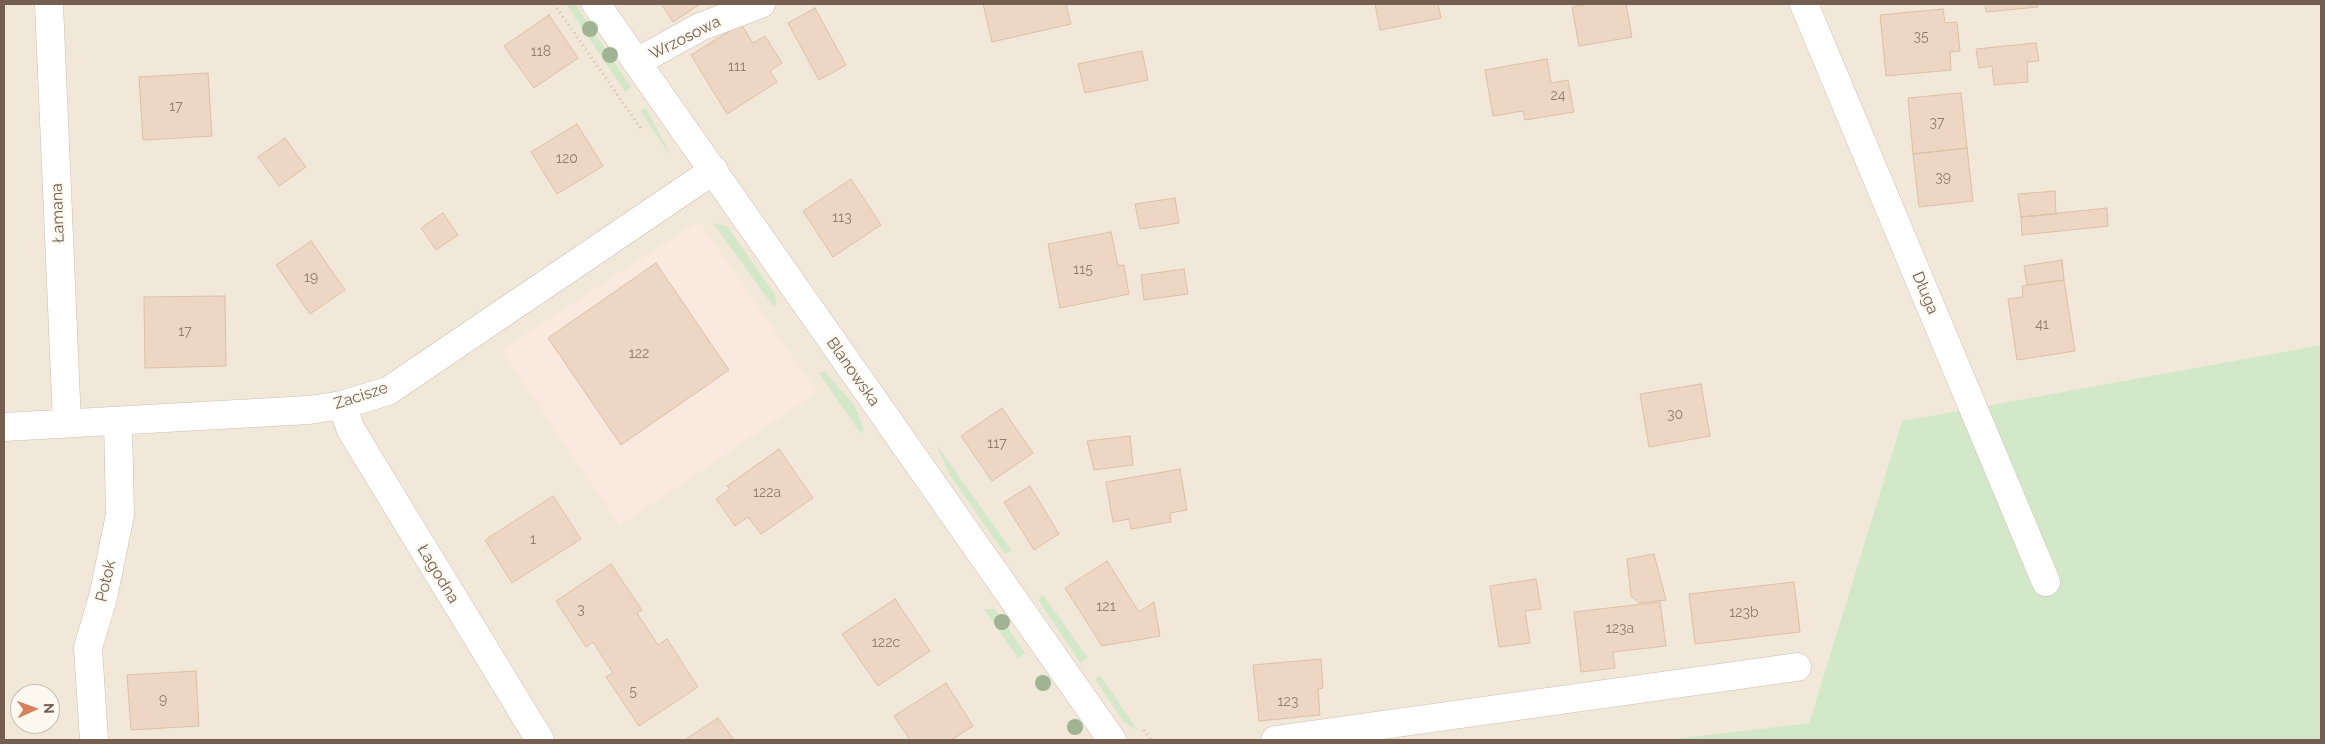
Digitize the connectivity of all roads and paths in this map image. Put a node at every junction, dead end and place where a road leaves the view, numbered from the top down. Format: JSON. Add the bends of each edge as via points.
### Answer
{"nodes":[{"id":1,"x":49,"y":4,"type":"edge"},
{"id":2,"x":554,"y":4,"type":"edge"},
{"id":3,"x":596,"y":4,"type":"edge"},
{"id":4,"x":761,"y":4,"type":"edge"},
{"id":5,"x":1804,"y":4,"type":"edge"},
{"id":6,"x":638,"y":62,"type":"junction"},
{"id":7,"x":648,"y":137,"type":"dead end"},
{"id":8,"x":714,"y":170,"type":"junction"},
{"id":9,"x":342,"y":405,"type":"junction"},
{"id":10,"x":118,"y":420,"type":"junction"},
{"id":11,"x":67,"y":423,"type":"junction"},
{"id":12,"x":4,"y":426,"type":"edge"},
{"id":13,"x":2046,"y":582,"type":"dead end"},
{"id":14,"x":1797,"y":667,"type":"dead end"},
{"id":15,"x":94,"y":740,"type":"edge"},
{"id":16,"x":540,"y":740,"type":"edge"},
{"id":17,"x":1112,"y":740,"type":"edge"},
{"id":18,"x":1275,"y":740,"type":"edge"}],
"edges":[{"from":1,"to":11,"type":"street","name":"Łamana"},
{"from":2,"to":7,"type":"path"},
{"from":3,"to":6,"type":"street","name":"Blanowska"},
{"from":4,"to":6,"type":"street","name":"Wrzosowa","via":[[700,27]]},
{"from":5,"to":13,"type":"street","name":"Długa"},
{"from":6,"to":8,"type":"street","name":"Blanowska"},
{"from":8,"to":9,"type":"street","name":"Zacisze","via":[[388,391]]},
{"from":8,"to":17,"type":"street","name":"Blanowska"},
{"from":9,"to":10,"type":"street","name":"Zacisze","via":[[309,410]]},
{"from":9,"to":16,"type":"street","name":"Łagodna","via":[[351,430]]},
{"from":10,"to":11,"type":"street","name":"Zacisze"},
{"from":10,"to":15,"type":"street","name":"Potok","via":[[120,514],[103,597],[88,648]]},
{"from":11,"to":12,"type":"street","name":"Zacisze"},
{"from":14,"to":18,"type":"street"}]}
